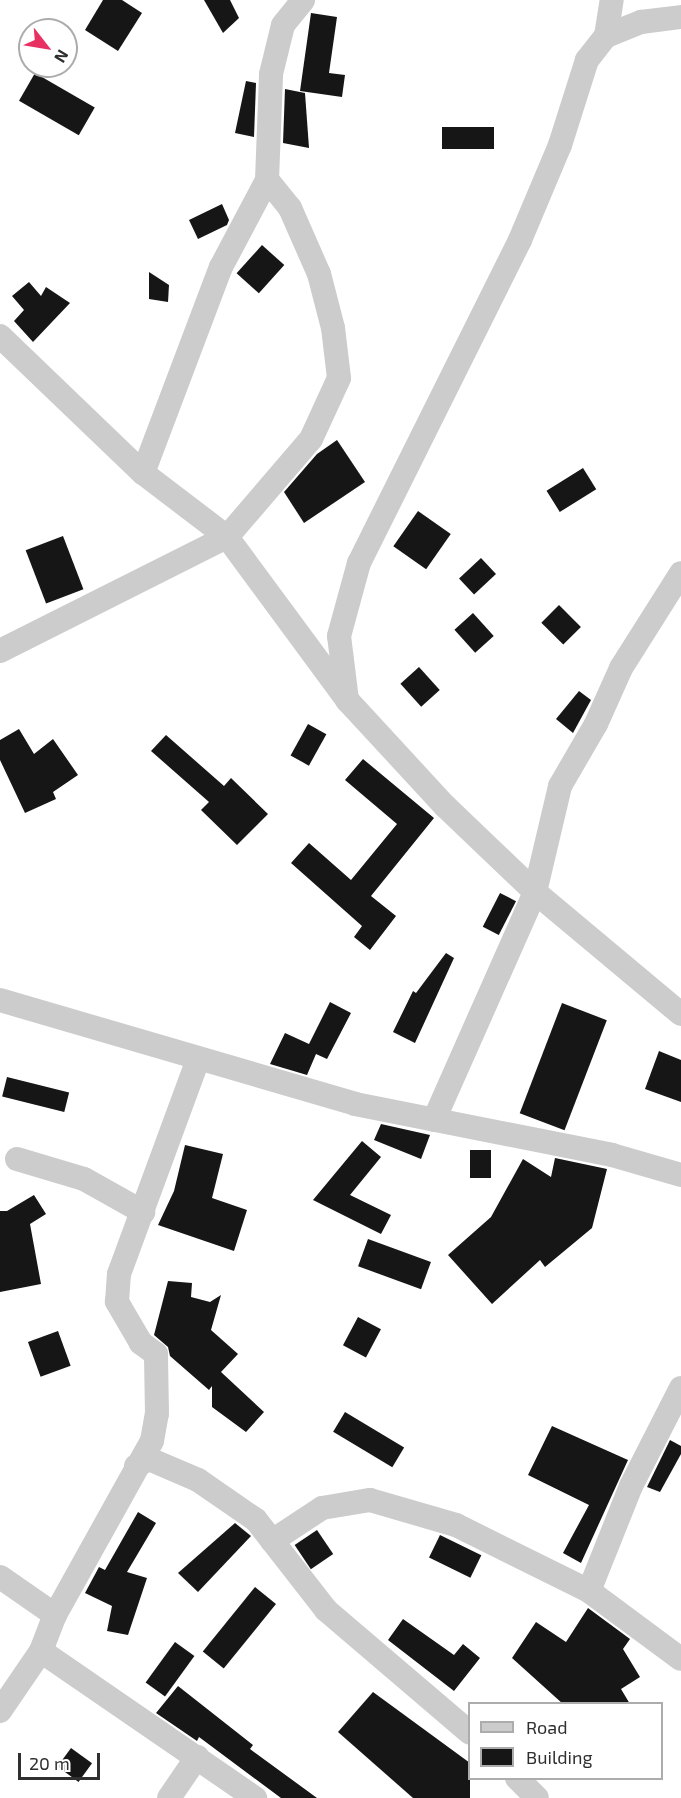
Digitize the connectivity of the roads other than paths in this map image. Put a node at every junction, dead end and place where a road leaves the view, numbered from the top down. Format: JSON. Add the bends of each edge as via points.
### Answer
{"nodes":[{"id":1,"x":303,"y":0,"type":"edge"},
{"id":2,"x":612,"y":0,"type":"edge"},
{"id":3,"x":681,"y":16,"type":"edge"},
{"id":4,"x":606,"y":36,"type":"junction"},
{"id":5,"x":267,"y":180,"type":"junction"},
{"id":6,"x":0,"y":336,"type":"edge"},
{"id":7,"x":143,"y":473,"type":"junction"},
{"id":8,"x":227,"y":537,"type":"junction"},
{"id":9,"x":681,"y":573,"type":"edge"},
{"id":10,"x":0,"y":651,"type":"edge"},
{"id":11,"x":348,"y":701,"type":"junction"},
{"id":12,"x":535,"y":892,"type":"junction"},
{"id":13,"x":0,"y":999,"type":"edge"},
{"id":14,"x":681,"y":1014,"type":"edge"},
{"id":15,"x":198,"y":1059,"type":"junction"},
{"id":16,"x":434,"y":1120,"type":"junction"},
{"id":17,"x":17,"y":1159,"type":"dead end"},
{"id":18,"x":681,"y":1175,"type":"edge"},
{"id":19,"x":143,"y":1212,"type":"junction"},
{"id":20,"x":681,"y":1389,"type":"edge"},
{"id":21,"x":136,"y":1466,"type":"junction"},
{"id":22,"x":272,"y":1542,"type":"junction"},
{"id":23,"x":0,"y":1577,"type":"edge"},
{"id":24,"x":589,"y":1592,"type":"junction"},
{"id":25,"x":56,"y":1615,"type":"junction"},
{"id":26,"x":41,"y":1651,"type":"junction"},
{"id":27,"x":681,"y":1659,"type":"edge"},
{"id":28,"x":0,"y":1711,"type":"edge"},
{"id":29,"x":468,"y":1730,"type":"edge"},
{"id":30,"x":197,"y":1757,"type":"junction"},
{"id":31,"x":518,"y":1780,"type":"edge"},
{"id":32,"x":169,"y":1798,"type":"edge"},
{"id":33,"x":255,"y":1798,"type":"edge"},
{"id":34,"x":537,"y":1798,"type":"edge"}],
"edges":[{"from":1,"to":5,"type":"street","via":[[283,25],[271,74]]},
{"from":2,"to":4,"type":"street"},
{"from":3,"to":4,"type":"street","via":[[641,22]]},
{"from":4,"to":11,"type":"street","via":[[587,60],[560,145],[520,240],[359,563],[339,636]]},
{"from":5,"to":7,"type":"street","via":[[221,267]]},
{"from":5,"to":8,"type":"street","via":[[290,208],[319,274],[333,328],[339,378],[310,439]]},
{"from":6,"to":7,"type":"street"},
{"from":7,"to":8,"type":"street"},
{"from":8,"to":10,"type":"street"},
{"from":8,"to":11,"type":"street"},
{"from":9,"to":12,"type":"street","via":[[621,668],[596,724],[560,786]]},
{"from":11,"to":12,"type":"street","via":[[445,806]]},
{"from":12,"to":14,"type":"street"},
{"from":12,"to":16,"type":"street"},
{"from":13,"to":15,"type":"street"},
{"from":15,"to":16,"type":"street","via":[[355,1104]]},
{"from":15,"to":19,"type":"street"},
{"from":16,"to":18,"type":"street","via":[[612,1155]]},
{"from":17,"to":19,"type":"street","via":[[84,1179]]},
{"from":19,"to":21,"type":"street","via":[[119,1274],[117,1302],[141,1343],[156,1354],[157,1414],[152,1442]]},
{"from":20,"to":24,"type":"street","via":[[631,1486]]},
{"from":21,"to":22,"type":"street","via":[[149,1459],[198,1480],[256,1520]]},
{"from":21,"to":25,"type":"street"},
{"from":22,"to":24,"type":"street","via":[[322,1508],[369,1500],[456,1525]]},
{"from":22,"to":29,"type":"street","via":[[326,1610]]},
{"from":23,"to":25,"type":"street"},
{"from":24,"to":27,"type":"street"},
{"from":25,"to":26,"type":"street"},
{"from":26,"to":28,"type":"street"},
{"from":26,"to":30,"type":"street"},
{"from":30,"to":32,"type":"street"},
{"from":30,"to":33,"type":"street"},
{"from":31,"to":34,"type":"street"}]}
